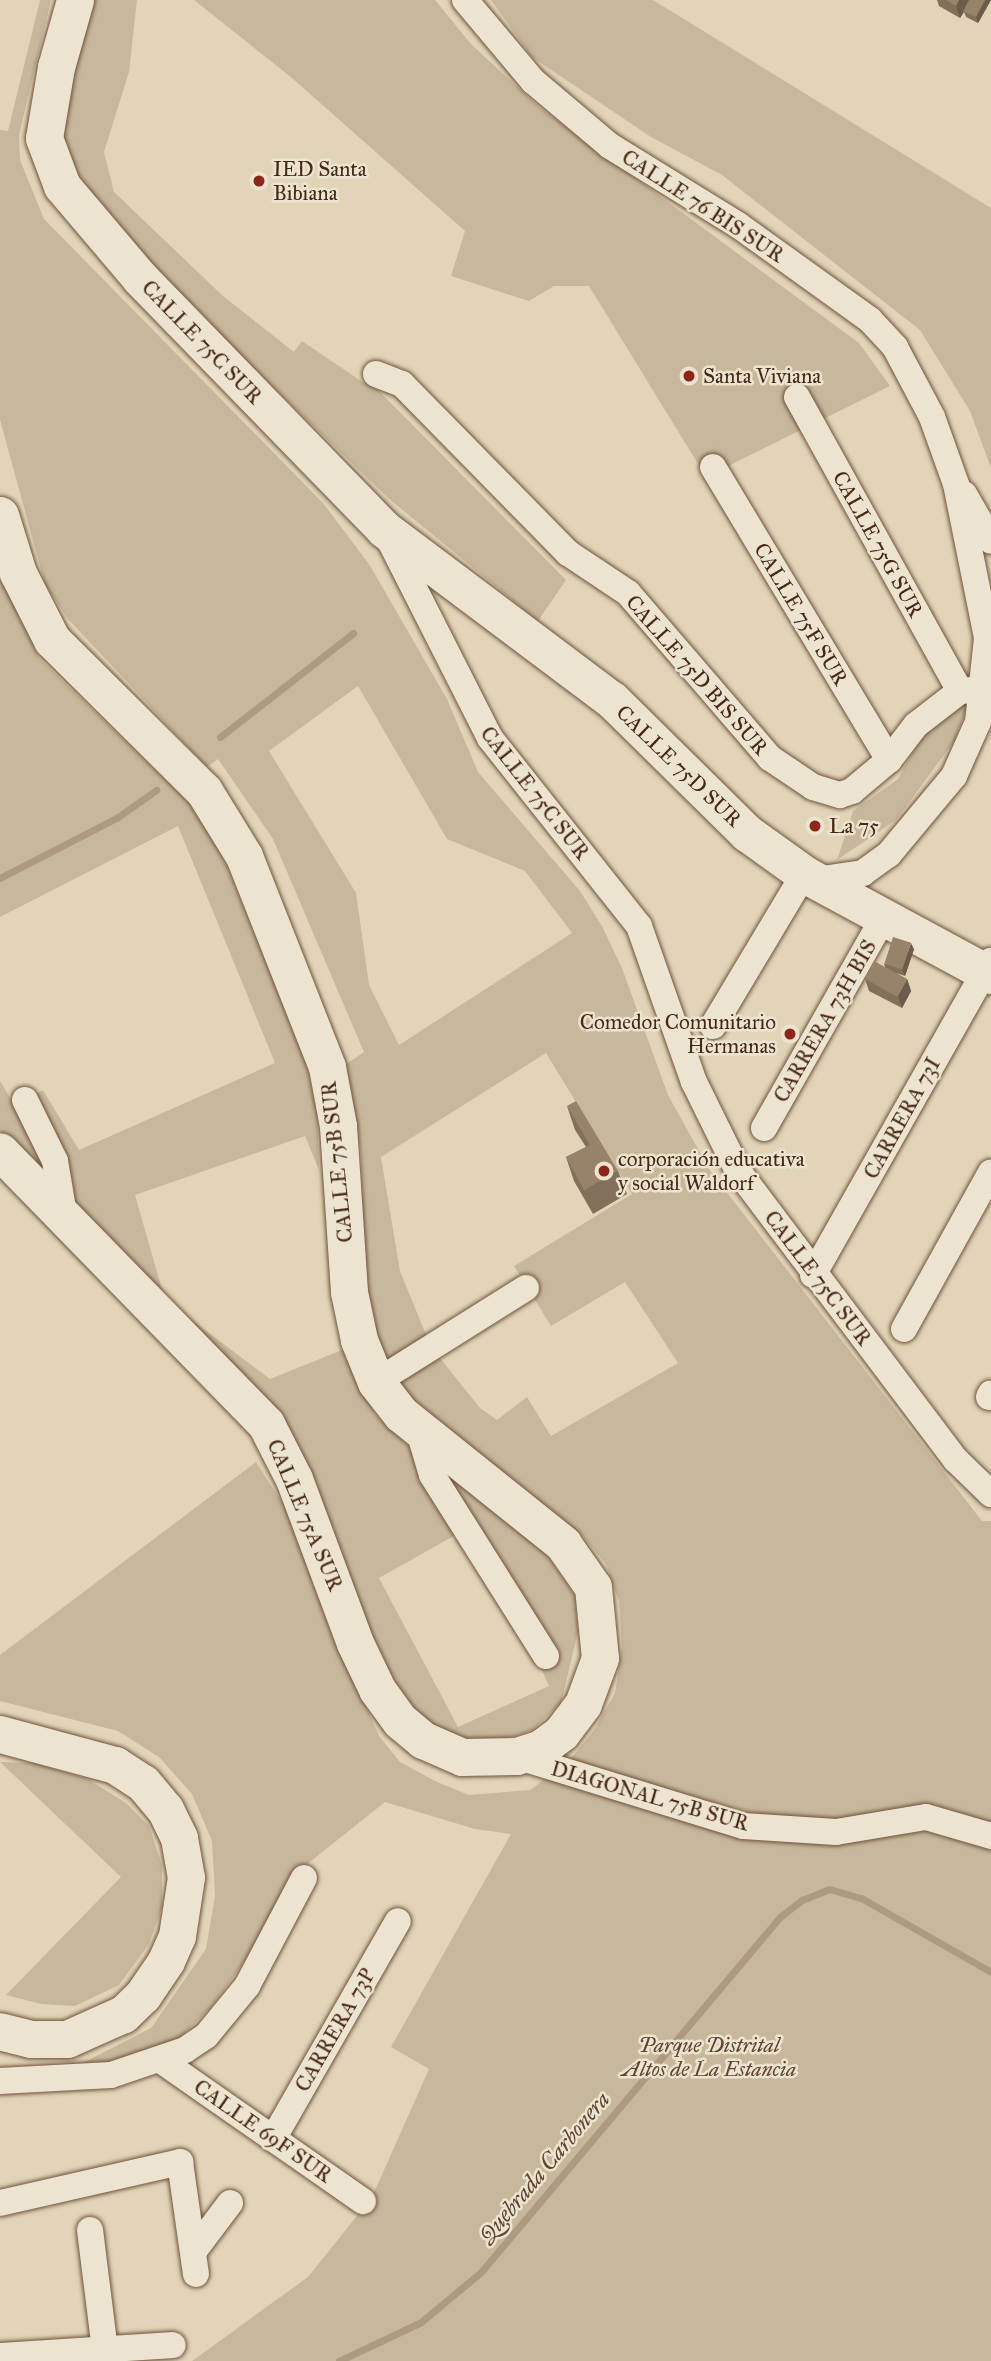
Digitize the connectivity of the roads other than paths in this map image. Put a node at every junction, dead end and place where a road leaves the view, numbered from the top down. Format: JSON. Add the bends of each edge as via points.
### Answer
{"nodes":[{"id":1,"x":75,"y":0,"type":"edge"},
{"id":2,"x":465,"y":0,"type":"edge"},
{"id":3,"x":376,"y":374,"type":"dead end"},
{"id":4,"x":797,"y":397,"type":"dead end"},
{"id":5,"x":713,"y":467,"type":"dead end"},
{"id":6,"x":956,"y":484,"type":"junction"},
{"id":7,"x":0,"y":515,"type":"edge"},
{"id":8,"x":384,"y":529,"type":"junction"},
{"id":9,"x":991,"y":541,"type":"edge"},
{"id":10,"x":972,"y":690,"type":"junction"},
{"id":11,"x":985,"y":726,"type":"edge"},
{"id":12,"x":888,"y":760,"type":"junction"},
{"id":13,"x":810,"y":877,"type":"junction"},
{"id":14,"x":886,"y":915,"type":"junction"},
{"id":15,"x":989,"y":969,"type":"edge"},
{"id":16,"x":713,"y":1026,"type":"dead end"},
{"id":17,"x":25,"y":1100,"type":"dead end"},
{"id":18,"x":764,"y":1128,"type":"dead end"},
{"id":19,"x":0,"y":1151,"type":"edge"},
{"id":20,"x":991,"y":1172,"type":"edge"},
{"id":21,"x":65,"y":1222,"type":"junction"},
{"id":22,"x":813,"y":1275,"type":"junction"},
{"id":23,"x":526,"y":1288,"type":"dead end"},
{"id":24,"x":904,"y":1329,"type":"dead end"},
{"id":25,"x":376,"y":1382,"type":"junction"},
{"id":26,"x":418,"y":1428,"type":"junction"},
{"id":27,"x":991,"y":1494,"type":"edge"},
{"id":28,"x":546,"y":1656,"type":"dead end"},
{"id":29,"x":0,"y":1734,"type":"edge"},
{"id":30,"x":516,"y":1756,"type":"junction"},
{"id":31,"x":991,"y":1836,"type":"edge"},
{"id":32,"x":304,"y":1878,"type":"dead end"},
{"id":33,"x":398,"y":1922,"type":"dead end"},
{"id":34,"x":0,"y":2031,"type":"edge"},
{"id":35,"x":42,"y":2040,"type":"junction"},
{"id":36,"x":162,"y":2061,"type":"junction"},
{"id":37,"x":0,"y":2081,"type":"edge"},
{"id":38,"x":42,"y":2082,"type":"junction"},
{"id":39,"x":273,"y":2139,"type":"junction"},
{"id":40,"x":363,"y":2201,"type":"dead end"},
{"id":41,"x":0,"y":2203,"type":"edge"},
{"id":42,"x":230,"y":2203,"type":"dead end"},
{"id":43,"x":90,"y":2230,"type":"dead end"},
{"id":44,"x":173,"y":2345,"type":"dead end"},
{"id":45,"x":105,"y":2351,"type":"junction"},
{"id":46,"x":0,"y":2356,"type":"edge"}],
"edges":[{"from":1,"to":8,"type":"street","name":"CALLE 75C SUR","via":[[45,115],[44,138],[62,186],[131,270]]},
{"from":2,"to":6,"type":"street","name":"CALLE 76 BIS SUR","via":[[533,81],[610,146],[738,225],[870,320],[895,346],[932,416]]},
{"from":3,"to":12,"type":"street","name":"CALLE 75D BIS SUR","via":[[402,384],[568,553],[628,593],[770,758],[813,786],[840,795],[852,791]]},
{"from":4,"to":10,"type":"street","name":"CALLE 75G SUR"},
{"from":5,"to":12,"type":"street","name":"CALLE 75F SUR"},
{"from":6,"to":9,"type":"street","via":[[980,515]]},
{"from":6,"to":10,"type":"street","via":[[987,638]]},
{"from":7,"to":25,"type":"street","name":"CALLE 75B SUR","via":[[18,573],[52,640],[204,791],[249,867],[327,1067],[338,1126],[349,1292],[359,1340]]},
{"from":8,"to":13,"type":"street","name":"CALLE 75D SUR","via":[[591,683],[646,731],[747,833]]},
{"from":8,"to":22,"type":"street","name":"CALLE 75C SUR","via":[[478,719],[509,766],[639,926],[694,1082],[716,1129],[738,1171]]},
{"from":10,"to":11,"type":"street"},
{"from":10,"to":12,"type":"street","via":[[916,725]]},
{"from":11,"to":13,"type":"street","via":[[954,776],[889,854],[863,873]]},
{"from":13,"to":14,"type":"street","name":"CALLE 75D SUR"},
{"from":13,"to":16,"type":"street"},
{"from":14,"to":15,"type":"street","name":"CALLE 75D SUR"},
{"from":14,"to":18,"type":"street","name":"CARRERA 73H BIS"},
{"from":15,"to":22,"type":"street","name":"CARRERA 73I"},
{"from":17,"to":21,"type":"street","via":[[55,1161]]},
{"from":19,"to":21,"type":"street","name":"CALLE 75A SUR"},
{"from":20,"to":24,"type":"street"},
{"from":21,"to":30,"type":"street","name":"CALLE 75A SUR","via":[[266,1424],[294,1479],[388,1709],[423,1740],[462,1757]]},
{"from":22,"to":27,"type":"street","name":"CALLE 75C SUR","via":[[956,1460]]},
{"from":23,"to":25,"type":"street"},
{"from":25,"to":26,"type":"street","name":"CALLE 75B SUR"},
{"from":26,"to":28,"type":"street","via":[[432,1475]]},
{"from":26,"to":30,"type":"street","name":"CALLE 75B SUR","via":[[575,1556],[593,1587],[600,1642],[595,1674],[572,1722],[541,1748]]},
{"from":29,"to":35,"type":"street","via":[[115,1765],[143,1783],[165,1809],[186,1877],[177,1936],[143,1995],[123,2014],[93,2030],[67,2039]]},
{"from":30,"to":31,"type":"street","name":"DIAGONAL 75B SUR","via":[[743,1826],[836,1832],[926,1817]]},
{"from":32,"to":36,"type":"street","via":[[247,1986],[228,2011],[206,2036]]},
{"from":33,"to":39,"type":"street","name":"CARRERA 73P"},
{"from":34,"to":35,"type":"street"},
{"from":35,"to":38,"type":"street"},
{"from":36,"to":38,"type":"street","via":[[111,2075]]},
{"from":36,"to":39,"type":"street","name":"CALLE 69F SUR"},
{"from":37,"to":38,"type":"street"},
{"from":39,"to":40,"type":"street","name":"CALLE 69F SUR"},
{"from":41,"to":42,"type":"street","via":[[180,2162],[195,2262]]},
{"from":43,"to":45,"type":"street"},
{"from":44,"to":45,"type":"street"},
{"from":45,"to":46,"type":"street"}]}
